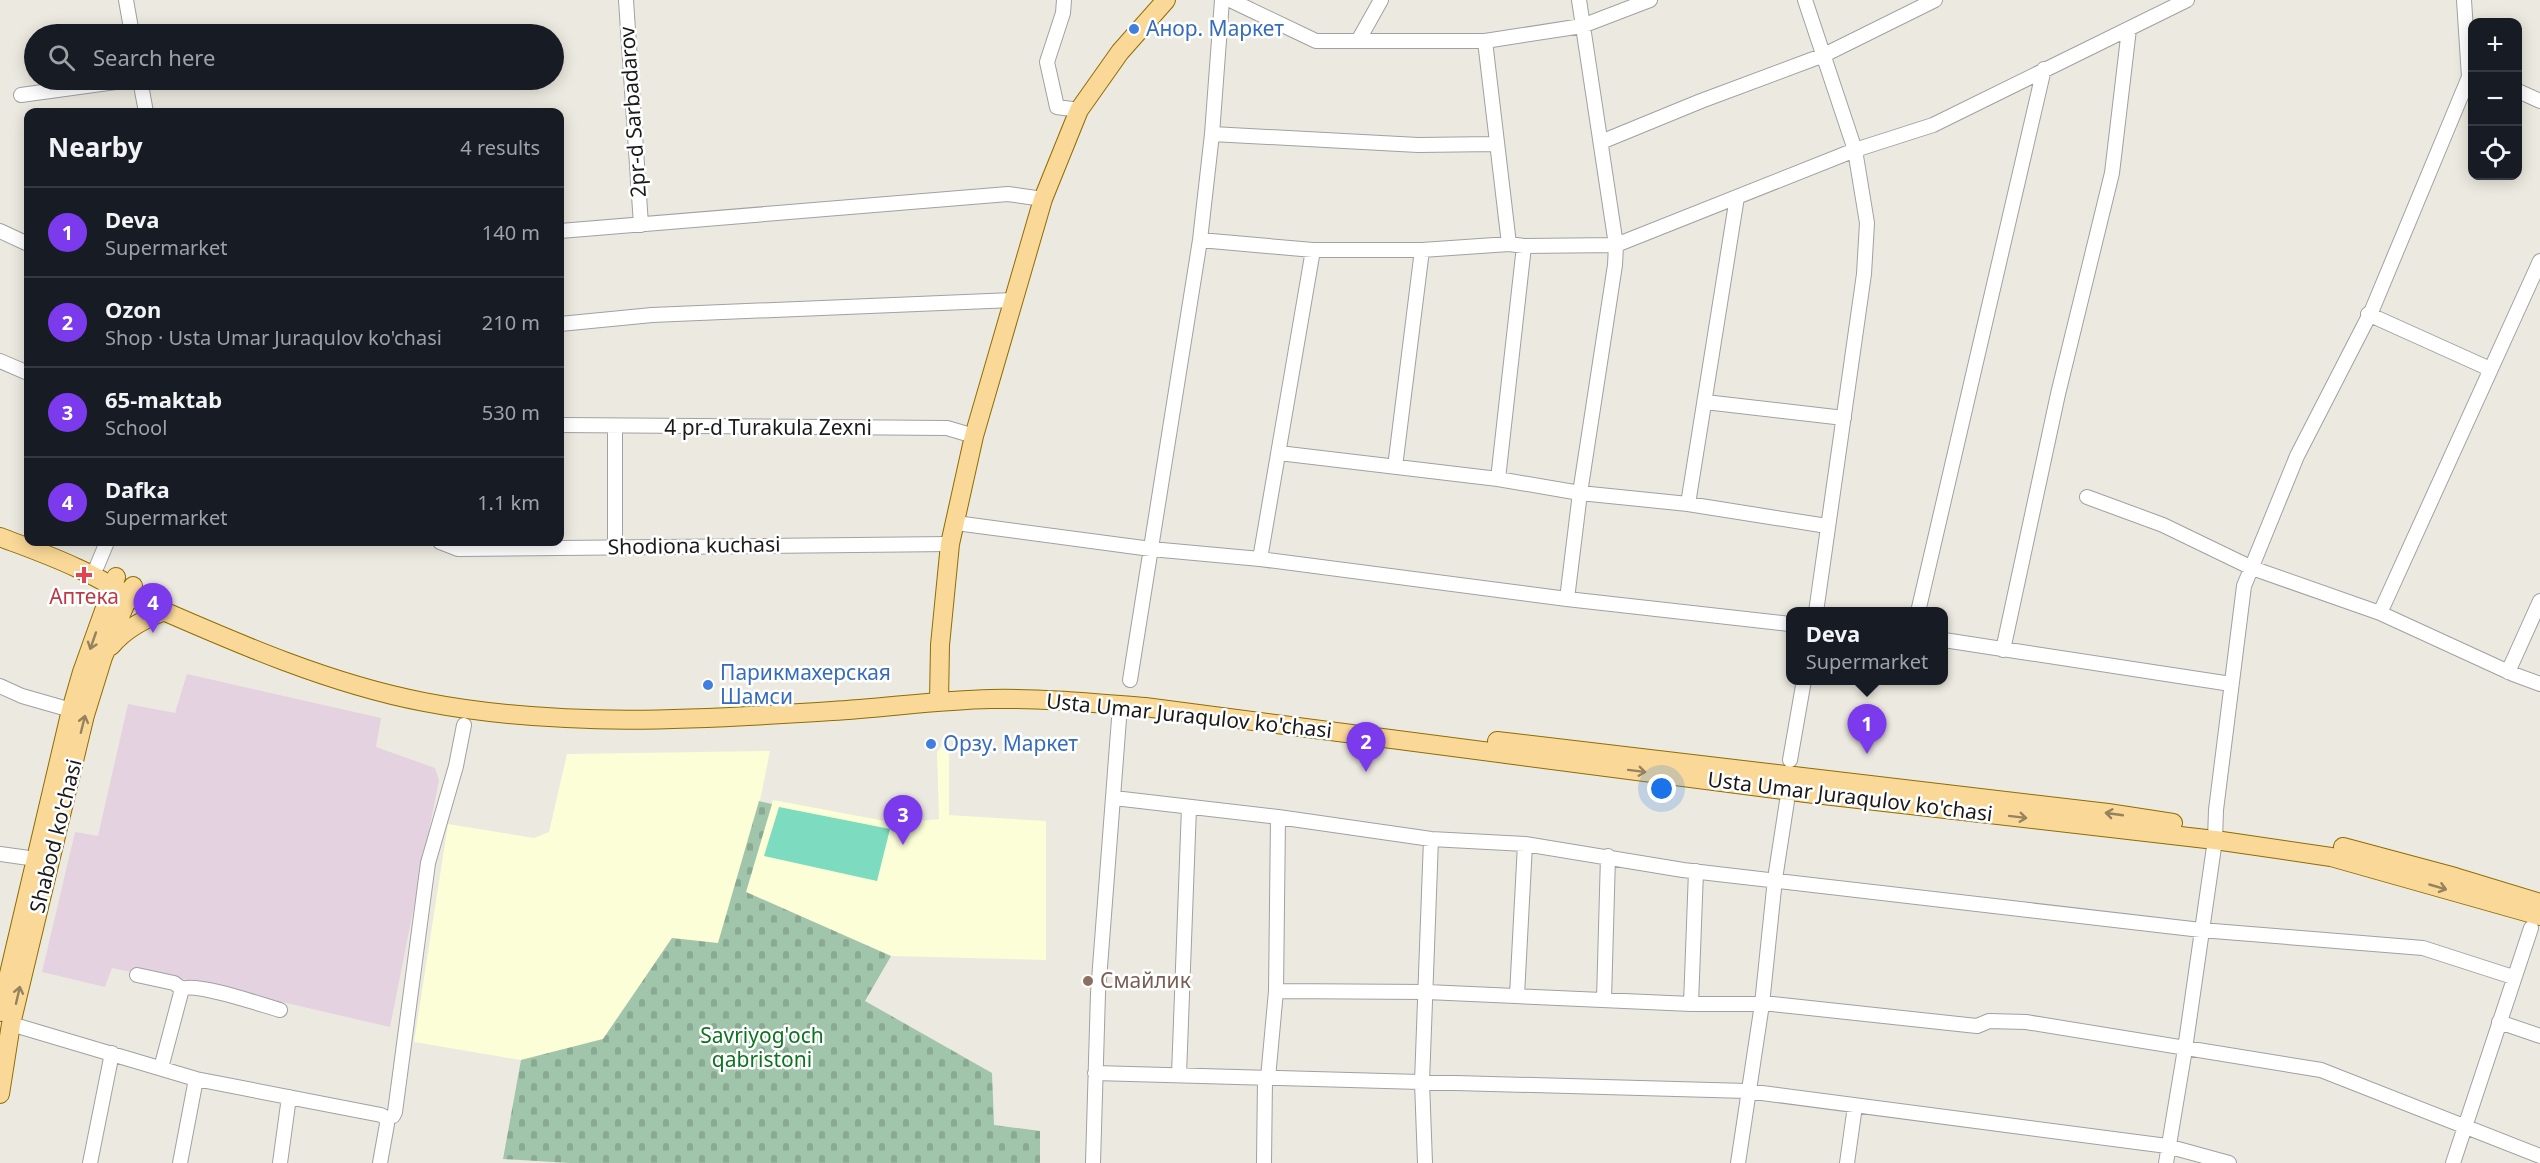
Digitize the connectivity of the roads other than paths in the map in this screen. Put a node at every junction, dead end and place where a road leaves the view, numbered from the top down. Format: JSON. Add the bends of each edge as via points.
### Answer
{"nodes":[{"id":1,"x":126,"y":0,"type":"edge"},
{"id":2,"x":626,"y":0,"type":"edge"},
{"id":3,"x":1064,"y":0,"type":"edge"},
{"id":4,"x":1166,"y":0,"type":"edge"},
{"id":5,"x":1222,"y":0,"type":"edge"},
{"id":6,"x":1230,"y":0,"type":"edge"},
{"id":7,"x":1381,"y":0,"type":"edge"},
{"id":8,"x":1579,"y":0,"type":"edge"},
{"id":9,"x":1650,"y":0,"type":"edge"},
{"id":10,"x":1805,"y":0,"type":"edge"},
{"id":11,"x":1935,"y":0,"type":"edge"},
{"id":12,"x":2187,"y":0,"type":"edge"},
{"id":13,"x":2464,"y":0,"type":"edge"},
{"id":14,"x":130,"y":24,"type":"edge"},
{"id":15,"x":1582,"y":26,"type":"junction"},
{"id":16,"x":2129,"y":29,"type":"junction"},
{"id":17,"x":1358,"y":41,"type":"junction"},
{"id":18,"x":1485,"y":41,"type":"junction"},
{"id":19,"x":1824,"y":55,"type":"junction"},
{"id":20,"x":2044,"y":69,"type":"junction"},
{"id":21,"x":2471,"y":72,"type":"edge"},
{"id":22,"x":2468,"y":84,"type":"edge"},
{"id":23,"x":57,"y":90,"type":"edge"},
{"id":24,"x":142,"y":90,"type":"edge"},
{"id":25,"x":2522,"y":93,"type":"edge"},
{"id":26,"x":21,"y":95,"type":"dead end"},
{"id":27,"x":2540,"y":101,"type":"edge"},
{"id":28,"x":145,"y":108,"type":"edge"},
{"id":29,"x":1079,"y":110,"type":"junction"},
{"id":30,"x":1212,"y":134,"type":"junction"},
{"id":31,"x":1601,"y":142,"type":"junction"},
{"id":32,"x":1496,"y":144,"type":"junction"},
{"id":33,"x":1855,"y":150,"type":"junction"},
{"id":34,"x":1737,"y":197,"type":"junction"},
{"id":35,"x":1043,"y":199,"type":"junction"},
{"id":36,"x":640,"y":225,"type":"junction"},
{"id":37,"x":0,"y":231,"type":"edge"},
{"id":38,"x":564,"y":231,"type":"edge"},
{"id":39,"x":1200,"y":240,"type":"junction"},
{"id":40,"x":24,"y":242,"type":"edge"},
{"id":41,"x":1509,"y":244,"type":"junction"},
{"id":42,"x":1616,"y":245,"type":"junction"},
{"id":43,"x":1524,"y":246,"type":"junction"},
{"id":44,"x":1313,"y":250,"type":"junction"},
{"id":45,"x":1422,"y":250,"type":"junction"},
{"id":46,"x":2540,"y":261,"type":"edge"},
{"id":47,"x":1013,"y":300,"type":"junction"},
{"id":48,"x":2368,"y":314,"type":"junction"},
{"id":49,"x":564,"y":324,"type":"edge"},
{"id":50,"x":0,"y":361,"type":"edge"},
{"id":51,"x":2490,"y":369,"type":"junction"},
{"id":52,"x":24,"y":371,"type":"edge"},
{"id":53,"x":1705,"y":402,"type":"junction"},
{"id":54,"x":1844,"y":418,"type":"junction"},
{"id":55,"x":564,"y":425,"type":"edge"},
{"id":56,"x":615,"y":427,"type":"junction"},
{"id":57,"x":975,"y":436,"type":"junction"},
{"id":58,"x":1279,"y":453,"type":"junction"},
{"id":59,"x":1395,"y":467,"type":"junction"},
{"id":60,"x":1498,"y":479,"type":"junction"},
{"id":61,"x":1580,"y":493,"type":"junction"},
{"id":62,"x":2087,"y":496,"type":"dead end"},
{"id":63,"x":1688,"y":504,"type":"junction"},
{"id":64,"x":956,"y":523,"type":"junction"},
{"id":65,"x":0,"y":526,"type":"edge"},
{"id":66,"x":1827,"y":526,"type":"junction"},
{"id":67,"x":24,"y":534,"type":"edge"},
{"id":68,"x":0,"y":537,"type":"edge"},
{"id":69,"x":950,"y":543,"type":"junction"},
{"id":70,"x":54,"y":546,"type":"edge"},
{"id":71,"x":105,"y":546,"type":"edge"},
{"id":72,"x":450,"y":546,"type":"edge"},
{"id":73,"x":615,"y":547,"type":"junction"},
{"id":74,"x":1150,"y":549,"type":"junction"},
{"id":75,"x":1260,"y":559,"type":"junction"},
{"id":76,"x":97,"y":566,"type":"junction"},
{"id":77,"x":2252,"y":568,"type":"junction"},
{"id":78,"x":115,"y":581,"type":"junction"},
{"id":79,"x":132,"y":590,"type":"junction"},
{"id":80,"x":1567,"y":598,"type":"junction"},
{"id":81,"x":2540,"y":601,"type":"edge"},
{"id":82,"x":1817,"y":607,"type":"edge"},
{"id":83,"x":1919,"y":607,"type":"edge"},
{"id":84,"x":164,"y":611,"type":"junction"},
{"id":85,"x":2380,"y":613,"type":"junction"},
{"id":86,"x":1786,"y":623,"type":"edge"},
{"id":87,"x":1948,"y":641,"type":"edge"},
{"id":88,"x":2003,"y":650,"type":"junction"},
{"id":89,"x":103,"y":657,"type":"junction"},
{"id":90,"x":2508,"y":672,"type":"junction"},
{"id":91,"x":1130,"y":680,"type":"dead end"},
{"id":92,"x":2231,"y":684,"type":"junction"},
{"id":93,"x":2540,"y":684,"type":"edge"},
{"id":94,"x":1803,"y":685,"type":"edge"},
{"id":95,"x":0,"y":686,"type":"edge"},
{"id":96,"x":939,"y":695,"type":"junction"},
{"id":97,"x":71,"y":710,"type":"junction"},
{"id":98,"x":1119,"y":719,"type":"dead end"},
{"id":99,"x":464,"y":725,"type":"dead end"},
{"id":100,"x":1790,"y":760,"type":"dead end"},
{"id":101,"x":1114,"y":798,"type":"junction"},
{"id":102,"x":1787,"y":801,"type":"dead end"},
{"id":103,"x":1189,"y":807,"type":"junction"},
{"id":104,"x":1278,"y":817,"type":"junction"},
{"id":105,"x":2215,"y":835,"type":"junction"},
{"id":106,"x":1431,"y":839,"type":"junction"},
{"id":107,"x":1525,"y":844,"type":"junction"},
{"id":108,"x":0,"y":854,"type":"edge"},
{"id":109,"x":1608,"y":856,"type":"junction"},
{"id":110,"x":36,"y":859,"type":"junction"},
{"id":111,"x":1696,"y":871,"type":"junction"},
{"id":112,"x":1775,"y":879,"type":"junction"},
{"id":113,"x":2540,"y":903,"type":"edge"},
{"id":114,"x":2535,"y":922,"type":"edge"},
{"id":115,"x":2201,"y":930,"type":"junction"},
{"id":116,"x":137,"y":975,"type":"dead end"},
{"id":117,"x":2513,"y":977,"type":"junction"},
{"id":118,"x":3,"y":986,"type":"edge"},
{"id":119,"x":182,"y":988,"type":"junction"},
{"id":120,"x":1276,"y":991,"type":"junction"},
{"id":121,"x":1427,"y":992,"type":"junction"},
{"id":122,"x":1517,"y":995,"type":"junction"},
{"id":123,"x":1604,"y":1000,"type":"junction"},
{"id":124,"x":1691,"y":1004,"type":"junction"},
{"id":125,"x":1762,"y":1004,"type":"junction"},
{"id":126,"x":280,"y":1010,"type":"dead end"},
{"id":127,"x":6,"y":1018,"type":"edge"},
{"id":128,"x":2499,"y":1022,"type":"junction"},
{"id":129,"x":2540,"y":1036,"type":"edge"},
{"id":130,"x":2185,"y":1049,"type":"junction"},
{"id":131,"x":112,"y":1053,"type":"junction"},
{"id":132,"x":161,"y":1068,"type":"junction"},
{"id":133,"x":1095,"y":1073,"type":"junction"},
{"id":134,"x":1179,"y":1075,"type":"junction"},
{"id":135,"x":1266,"y":1078,"type":"junction"},
{"id":136,"x":196,"y":1079,"type":"junction"},
{"id":137,"x":1422,"y":1082,"type":"junction"},
{"id":138,"x":1747,"y":1091,"type":"junction"},
{"id":139,"x":0,"y":1094,"type":"edge"},
{"id":140,"x":289,"y":1097,"type":"junction"},
{"id":141,"x":1855,"y":1106,"type":"junction"},
{"id":142,"x":386,"y":1118,"type":"junction"},
{"id":143,"x":2465,"y":1126,"type":"junction"},
{"id":144,"x":2167,"y":1146,"type":"junction"},
{"id":145,"x":2540,"y":1156,"type":"edge"},
{"id":146,"x":90,"y":1163,"type":"edge"},
{"id":147,"x":180,"y":1163,"type":"edge"},
{"id":148,"x":280,"y":1163,"type":"edge"},
{"id":149,"x":380,"y":1163,"type":"edge"},
{"id":150,"x":1093,"y":1163,"type":"edge"},
{"id":151,"x":1264,"y":1163,"type":"edge"},
{"id":152,"x":1425,"y":1163,"type":"edge"},
{"id":153,"x":1738,"y":1163,"type":"edge"},
{"id":154,"x":1847,"y":1163,"type":"edge"},
{"id":155,"x":2166,"y":1163,"type":"edge"},
{"id":156,"x":2229,"y":1163,"type":"edge"},
{"id":157,"x":2453,"y":1163,"type":"edge"}],
"edges":[{"from":1,"to":14,"type":"street"},
{"from":2,"to":36,"type":"street","name":"2pr-d Sarbadarov"},
{"from":3,"to":29,"type":"street","via":[[1047,62],[1057,107]]},
{"from":4,"to":29,"type":"main road","via":[[1120,52]]},
{"from":5,"to":30,"type":"street"},
{"from":6,"to":17,"type":"street","via":[[1316,41]]},
{"from":7,"to":17,"type":"street"},
{"from":8,"to":15,"type":"street"},
{"from":9,"to":15,"type":"street"},
{"from":10,"to":19,"type":"street"},
{"from":11,"to":19,"type":"street"},
{"from":12,"to":16,"type":"street"},
{"from":13,"to":21,"type":"street"},
{"from":15,"to":18,"type":"street"},
{"from":15,"to":31,"type":"street"},
{"from":16,"to":20,"type":"street"},
{"from":16,"to":88,"type":"street","via":[[2112,173],[2058,394]]},
{"from":17,"to":18,"type":"street"},
{"from":18,"to":32,"type":"street"},
{"from":19,"to":31,"type":"street"},
{"from":19,"to":33,"type":"street"},
{"from":20,"to":33,"type":"street","via":[[1933,125]]},
{"from":20,"to":83,"type":"street"},
{"from":22,"to":48,"type":"street"},
{"from":23,"to":26,"type":"street"},
{"from":24,"to":28,"type":"street"},
{"from":25,"to":27,"type":"street"},
{"from":29,"to":35,"type":"main road"},
{"from":30,"to":32,"type":"street","via":[[1418,145]]},
{"from":30,"to":39,"type":"street"},
{"from":31,"to":42,"type":"street"},
{"from":32,"to":41,"type":"street"},
{"from":33,"to":34,"type":"street"},
{"from":33,"to":54,"type":"street","via":[[1866,223],[1864,274]]},
{"from":34,"to":42,"type":"street"},
{"from":34,"to":53,"type":"street"},
{"from":35,"to":36,"type":"street","via":[[1008,194]]},
{"from":35,"to":47,"type":"main road"},
{"from":36,"to":38,"type":"street"},
{"from":37,"to":40,"type":"street"},
{"from":39,"to":44,"type":"street"},
{"from":39,"to":74,"type":"street"},
{"from":41,"to":43,"type":"street"},
{"from":41,"to":45,"type":"street"},
{"from":42,"to":43,"type":"street"},
{"from":42,"to":61,"type":"street"},
{"from":43,"to":60,"type":"street"},
{"from":44,"to":45,"type":"street"},
{"from":44,"to":58,"type":"street"},
{"from":45,"to":59,"type":"street"},
{"from":46,"to":51,"type":"street"},
{"from":47,"to":49,"type":"street","via":[[652,315]]},
{"from":47,"to":57,"type":"main road"},
{"from":48,"to":51,"type":"street"},
{"from":48,"to":77,"type":"street","via":[[2297,456]]},
{"from":50,"to":52,"type":"street"},
{"from":51,"to":85,"type":"street"},
{"from":53,"to":54,"type":"street"},
{"from":53,"to":63,"type":"street"},
{"from":54,"to":66,"type":"street"},
{"from":55,"to":56,"type":"street","name":"4 pr-d Turakula Zexni"},
{"from":56,"to":57,"type":"street","name":"4 pr-d Turakula Zexni","via":[[947,428]]},
{"from":56,"to":73,"type":"street"},
{"from":57,"to":64,"type":"main road"},
{"from":58,"to":59,"type":"street"},
{"from":58,"to":75,"type":"street"},
{"from":59,"to":60,"type":"street"},
{"from":60,"to":61,"type":"street"},
{"from":61,"to":63,"type":"street"},
{"from":61,"to":80,"type":"street"},
{"from":62,"to":77,"type":"street","via":[[2163,525]]},
{"from":63,"to":66,"type":"street"},
{"from":64,"to":69,"type":"main road"},
{"from":64,"to":74,"type":"street"},
{"from":65,"to":67,"type":"main road"},
{"from":66,"to":82,"type":"street"},
{"from":68,"to":78,"type":"main road","name":"Usta Umar Juraqulov ko'chasi"},
{"from":69,"to":73,"type":"street","name":"Shodiona kuchasi"},
{"from":69,"to":96,"type":"main road"},
{"from":70,"to":76,"type":"main road","name":"Usta Umar Juraqulov ko'chasi"},
{"from":71,"to":76,"type":"street"},
{"from":72,"to":73,"type":"street","name":"Shodiona kuchasi"},
{"from":74,"to":75,"type":"street"},
{"from":74,"to":91,"type":"street"},
{"from":75,"to":80,"type":"street"},
{"from":76,"to":78,"type":"main road","name":"Usta Umar Juraqulov ko'chasi"},
{"from":77,"to":85,"type":"street"},
{"from":77,"to":92,"type":"street","via":[[2244,586]]},
{"from":78,"to":79,"type":"main road","name":"Usta Umar Juraqulov ko'chasi"},
{"from":78,"to":97,"type":"main road","one_way":true},
{"from":79,"to":84,"type":"main road","name":"Usta Umar Juraqulov ko'chasi"},
{"from":79,"to":89,"type":"main road","name":"Shabod ko'chasi"},
{"from":79,"to":96,"type":"main road","name":"Usta Umar Juraqulov ko'chasi","via":[[332,666],[455,696],[646,709]]},
{"from":80,"to":86,"type":"street"},
{"from":81,"to":90,"type":"street"},
{"from":84,"to":89,"type":"main road","via":[[121,634]]},
{"from":84,"to":96,"type":"main road","name":"Usta Umar Juraqulov ko'chasi","via":[[333,678],[393,696],[456,707],[583,719],[646,720],[834,711]]},
{"from":85,"to":90,"type":"street"},
{"from":87,"to":88,"type":"street"},
{"from":88,"to":92,"type":"street"},
{"from":127,"to":89,"type":"main road","name":"Shabod ko'chasi","one_way":true},
{"from":90,"to":93,"type":"street"},
{"from":92,"to":105,"type":"street"},
{"from":94,"to":100,"type":"street"},
{"from":95,"to":97,"type":"street"},
{"from":96,"to":105,"type":"main road","name":"Usta Umar Juraqulov ko'chasi","via":[[1145,707],[1797,792]]},
{"from":97,"to":110,"type":"main road"},
{"from":98,"to":101,"type":"street"},
{"from":99,"to":142,"type":"street","via":[[428,863],[395,1112]]},
{"from":101,"to":103,"type":"street"},
{"from":101,"to":133,"type":"street"},
{"from":102,"to":112,"type":"street"},
{"from":103,"to":104,"type":"street"},
{"from":103,"to":134,"type":"street"},
{"from":104,"to":106,"type":"street"},
{"from":104,"to":120,"type":"street"},
{"from":105,"to":113,"type":"main road","name":"Usta Umar Juraqulov ko'chasi","via":[[2329,844]]},
{"from":105,"to":114,"type":"main road","name":"Usta Umar Juraqulov ko'chasi","one_way":true,"via":[[2331,857]]},
{"from":105,"to":115,"type":"street"},
{"from":106,"to":107,"type":"street"},
{"from":106,"to":121,"type":"street"},
{"from":107,"to":109,"type":"street"},
{"from":107,"to":122,"type":"street"},
{"from":108,"to":110,"type":"street"},
{"from":109,"to":111,"type":"street"},
{"from":109,"to":123,"type":"street"},
{"from":110,"to":118,"type":"main road"},
{"from":111,"to":112,"type":"street"},
{"from":111,"to":124,"type":"street"},
{"from":112,"to":115,"type":"street"},
{"from":112,"to":125,"type":"street"},
{"from":114,"to":117,"type":"street"},
{"from":115,"to":117,"type":"street","via":[[2423,948]]},
{"from":115,"to":130,"type":"street"},
{"from":116,"to":119,"type":"street"},
{"from":117,"to":128,"type":"street"},
{"from":118,"to":127,"type":"main road"},
{"from":119,"to":126,"type":"street","via":[[203,989]]},
{"from":119,"to":132,"type":"street"},
{"from":120,"to":121,"type":"street"},
{"from":120,"to":135,"type":"street"},
{"from":121,"to":122,"type":"street"},
{"from":121,"to":137,"type":"street"},
{"from":122,"to":123,"type":"street"},
{"from":123,"to":124,"type":"street"},
{"from":124,"to":125,"type":"street"},
{"from":125,"to":130,"type":"street","via":[[1977,1026],[1989,1021],[2026,1022]]},
{"from":125,"to":138,"type":"street"},
{"from":127,"to":131,"type":"street"},
{"from":127,"to":139,"type":"main road","name":"Shabod ko'chasi"},
{"from":128,"to":129,"type":"street"},
{"from":128,"to":143,"type":"street"},
{"from":130,"to":143,"type":"street","via":[[2321,1070]]},
{"from":130,"to":144,"type":"street"},
{"from":131,"to":132,"type":"street"},
{"from":131,"to":146,"type":"street"},
{"from":132,"to":136,"type":"street"},
{"from":133,"to":134,"type":"street"},
{"from":133,"to":150,"type":"street"},
{"from":134,"to":135,"type":"street"},
{"from":135,"to":137,"type":"street"},
{"from":135,"to":151,"type":"street"},
{"from":136,"to":140,"type":"street"},
{"from":136,"to":147,"type":"street"},
{"from":137,"to":138,"type":"street"},
{"from":137,"to":152,"type":"street"},
{"from":138,"to":141,"type":"street"},
{"from":138,"to":153,"type":"street"},
{"from":140,"to":142,"type":"street"},
{"from":140,"to":148,"type":"street"},
{"from":141,"to":144,"type":"street"},
{"from":141,"to":154,"type":"street"},
{"from":142,"to":149,"type":"street"},
{"from":143,"to":145,"type":"street"},
{"from":143,"to":157,"type":"street"},
{"from":144,"to":155,"type":"street"},
{"from":144,"to":156,"type":"street"}]}
